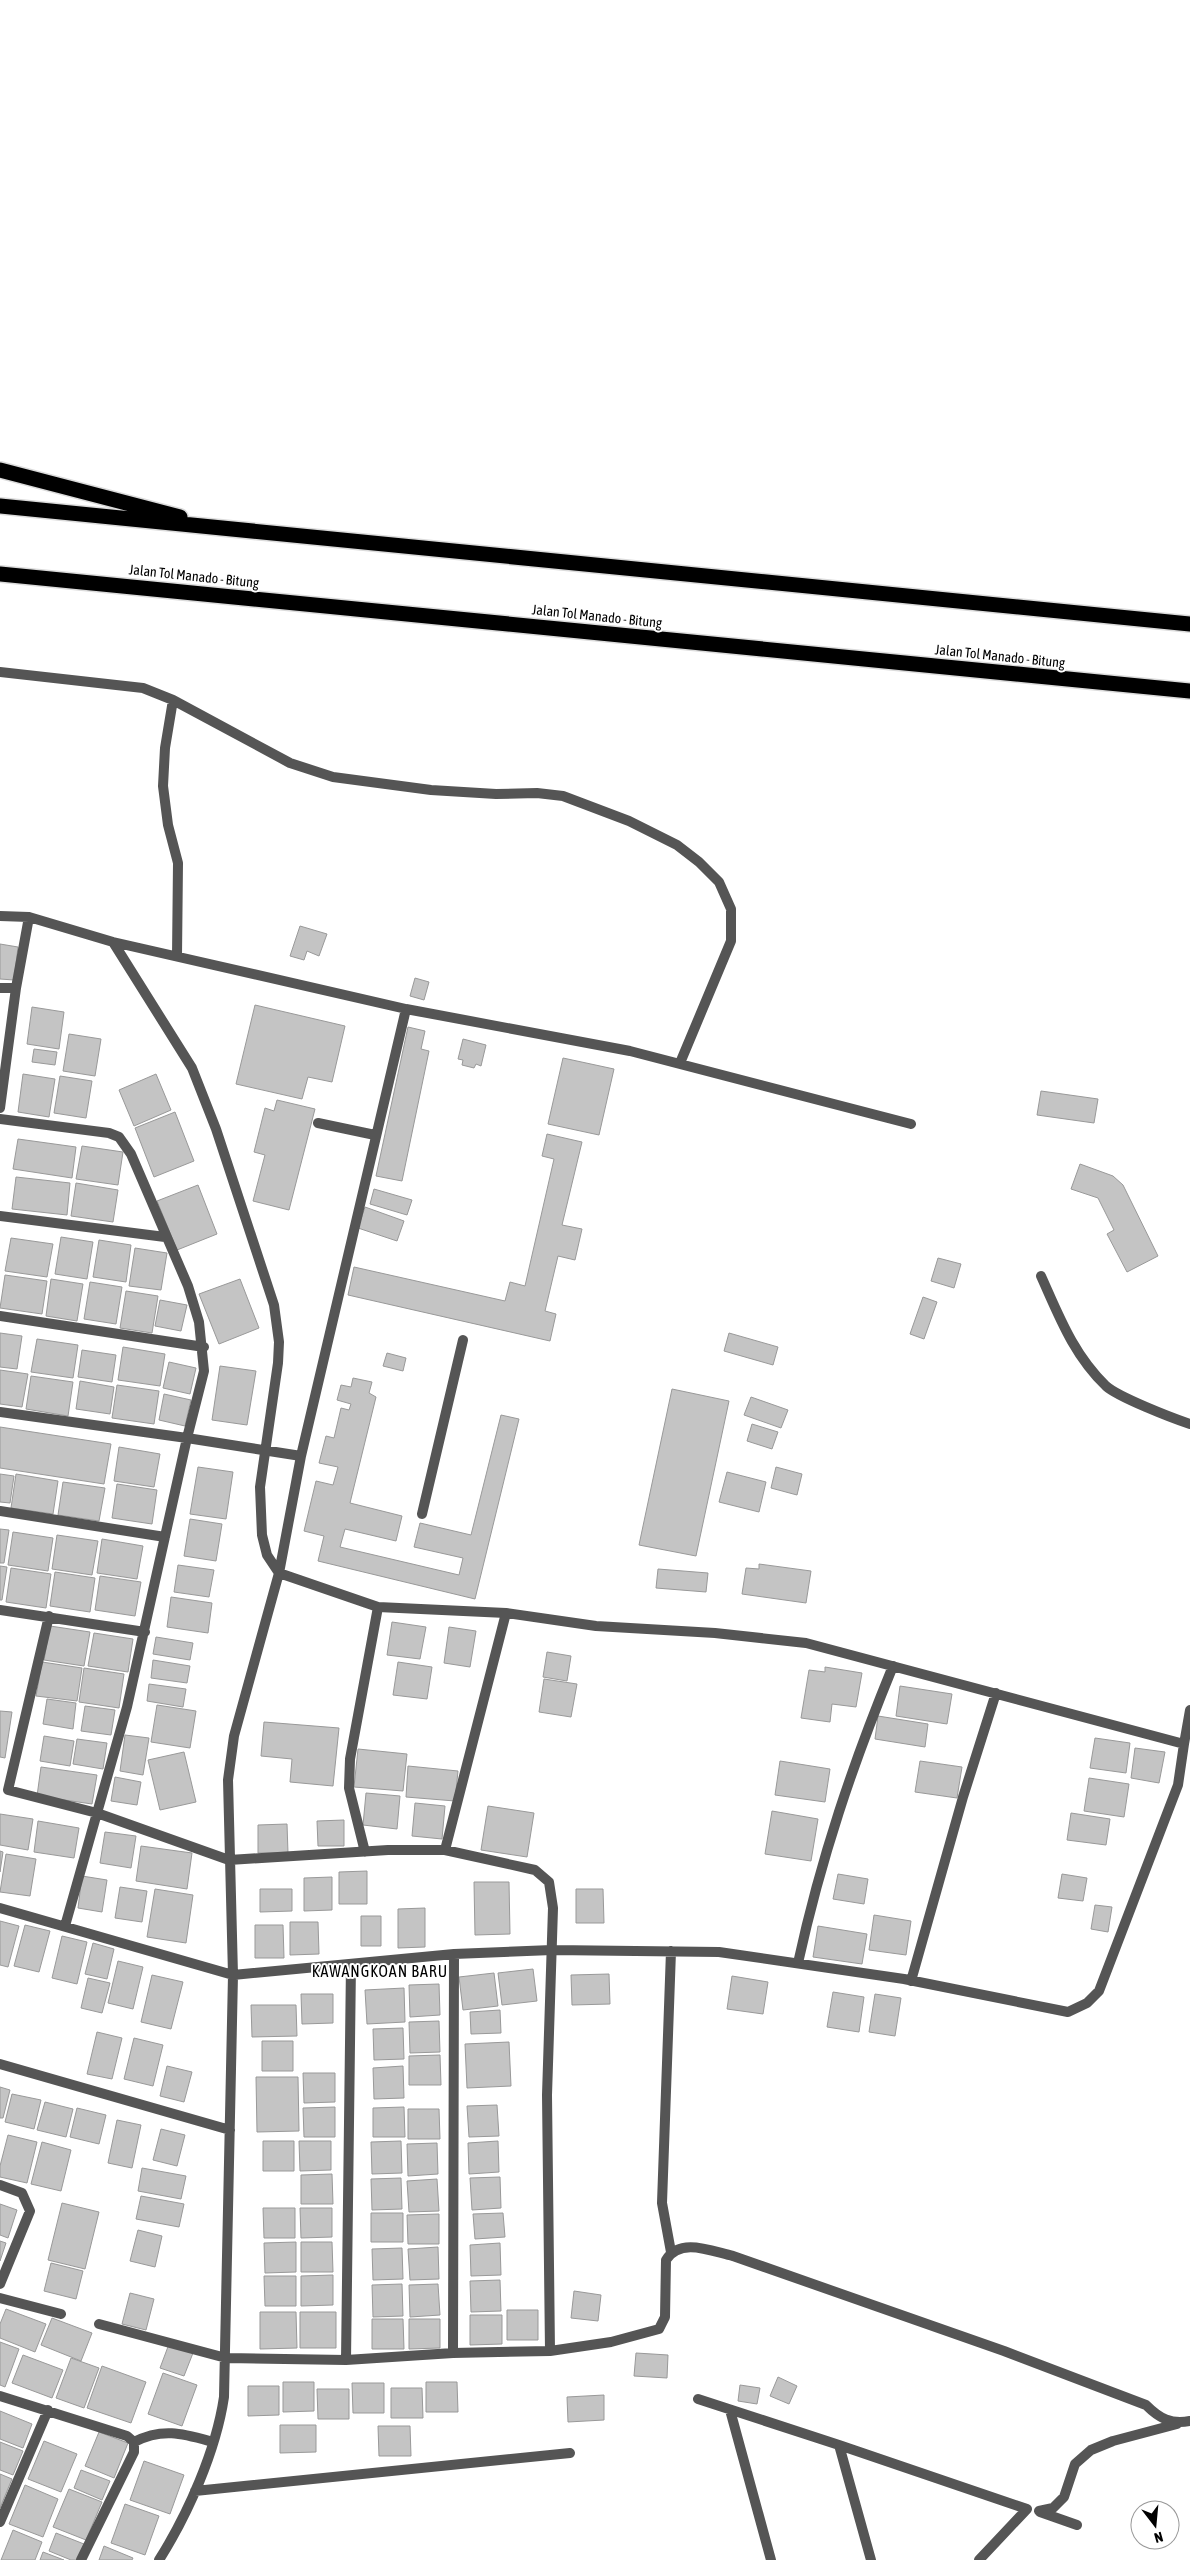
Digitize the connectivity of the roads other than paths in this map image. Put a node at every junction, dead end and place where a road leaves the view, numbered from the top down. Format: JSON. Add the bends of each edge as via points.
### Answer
{"nodes":[{"id":1,"x":0,"y":470,"type":"edge"},
{"id":2,"x":0,"y":506,"type":"edge"},
{"id":3,"x":228,"y":529,"type":"junction"},
{"id":4,"x":0,"y":574,"type":"edge"},
{"id":5,"x":1190,"y":624,"type":"edge"},
{"id":6,"x":0,"y":672,"type":"edge"},
{"id":7,"x":1190,"y":692,"type":"edge"},
{"id":8,"x":174,"y":700,"type":"junction"},
{"id":9,"x":0,"y":916,"type":"edge"},
{"id":10,"x":29,"y":917,"type":"junction"},
{"id":11,"x":113,"y":942,"type":"junction"},
{"id":12,"x":177,"y":956,"type":"junction"},
{"id":13,"x":0,"y":988,"type":"edge"},
{"id":14,"x":16,"y":988,"type":"junction"},
{"id":15,"x":406,"y":1009,"type":"junction"},
{"id":16,"x":680,"y":1064,"type":"junction"},
{"id":17,"x":0,"y":1108,"type":"edge"},
{"id":18,"x":0,"y":1119,"type":"edge"},
{"id":19,"x":318,"y":1123,"type":"dead end"},
{"id":20,"x":911,"y":1124,"type":"dead end"},
{"id":21,"x":375,"y":1135,"type":"junction"},
{"id":22,"x":0,"y":1216,"type":"edge"},
{"id":23,"x":165,"y":1237,"type":"junction"},
{"id":24,"x":1041,"y":1276,"type":"dead end"},
{"id":25,"x":0,"y":1316,"type":"edge"},
{"id":26,"x":463,"y":1340,"type":"dead end"},
{"id":27,"x":204,"y":1347,"type":"junction"},
{"id":28,"x":0,"y":1412,"type":"edge"},
{"id":29,"x":1190,"y":1424,"type":"edge"},
{"id":30,"x":187,"y":1438,"type":"junction"},
{"id":31,"x":264,"y":1450,"type":"junction"},
{"id":32,"x":301,"y":1456,"type":"junction"},
{"id":33,"x":0,"y":1511,"type":"edge"},
{"id":34,"x":422,"y":1514,"type":"dead end"},
{"id":35,"x":165,"y":1537,"type":"junction"},
{"id":36,"x":279,"y":1572,"type":"junction"},
{"id":37,"x":378,"y":1607,"type":"junction"},
{"id":38,"x":0,"y":1610,"type":"edge"},
{"id":39,"x":506,"y":1613,"type":"junction"},
{"id":40,"x":49,"y":1616,"type":"junction"},
{"id":41,"x":145,"y":1632,"type":"junction"},
{"id":42,"x":893,"y":1666,"type":"junction"},
{"id":43,"x":996,"y":1693,"type":"junction"},
{"id":44,"x":1190,"y":1710,"type":"edge"},
{"id":45,"x":1184,"y":1744,"type":"junction"},
{"id":46,"x":4,"y":1788,"type":"edge"},
{"id":47,"x":97,"y":1812,"type":"junction"},
{"id":48,"x":445,"y":1850,"type":"junction"},
{"id":49,"x":365,"y":1852,"type":"junction"},
{"id":50,"x":229,"y":1860,"type":"junction"},
{"id":51,"x":0,"y":1908,"type":"edge"},
{"id":52,"x":65,"y":1926,"type":"junction"},
{"id":53,"x":552,"y":1950,"type":"junction"},
{"id":54,"x":671,"y":1951,"type":"junction"},
{"id":55,"x":454,"y":1954,"type":"junction"},
{"id":56,"x":351,"y":1964,"type":"junction"},
{"id":57,"x":798,"y":1964,"type":"junction"},
{"id":58,"x":233,"y":1975,"type":"junction"},
{"id":59,"x":911,"y":1981,"type":"junction"},
{"id":60,"x":0,"y":2064,"type":"edge"},
{"id":61,"x":230,"y":2130,"type":"junction"},
{"id":62,"x":0,"y":2185,"type":"edge"},
{"id":63,"x":670,"y":2252,"type":"junction"},
{"id":64,"x":0,"y":2284,"type":"edge"},
{"id":65,"x":0,"y":2298,"type":"edge"},
{"id":66,"x":61,"y":2314,"type":"dead end"},
{"id":67,"x":99,"y":2324,"type":"dead end"},
{"id":68,"x":550,"y":2351,"type":"junction"},
{"id":69,"x":453,"y":2353,"type":"junction"},
{"id":70,"x":226,"y":2358,"type":"junction"},
{"id":71,"x":346,"y":2360,"type":"junction"},
{"id":72,"x":0,"y":2396,"type":"edge"},
{"id":73,"x":698,"y":2399,"type":"dead end"},
{"id":74,"x":48,"y":2410,"type":"junction"},
{"id":75,"x":730,"y":2410,"type":"junction"},
{"id":76,"x":1185,"y":2422,"type":"edge"},
{"id":77,"x":134,"y":2442,"type":"junction"},
{"id":78,"x":213,"y":2442,"type":"junction"},
{"id":79,"x":839,"y":2445,"type":"junction"},
{"id":80,"x":570,"y":2453,"type":"dead end"},
{"id":81,"x":195,"y":2491,"type":"junction"},
{"id":82,"x":1027,"y":2509,"type":"junction"},
{"id":83,"x":1039,"y":2511,"type":"junction"},
{"id":84,"x":0,"y":2522,"type":"edge"},
{"id":85,"x":1077,"y":2525,"type":"dead end"},
{"id":86,"x":81,"y":2560,"type":"edge"},
{"id":87,"x":159,"y":2560,"type":"edge"},
{"id":88,"x":771,"y":2560,"type":"edge"},
{"id":89,"x":871,"y":2560,"type":"edge"},
{"id":90,"x":980,"y":2560,"type":"edge"}],
"edges":[{"from":1,"to":3,"type":"highway"},
{"from":2,"to":3,"type":"highway"},
{"from":3,"to":5,"type":"highway"},
{"from":4,"to":7,"type":"highway","name":"Jalan Tol Manado - Bitung"},
{"from":6,"to":8,"type":"street","via":[[143,688]]},
{"from":8,"to":12,"type":"street","via":[[165,748],[163,786],[168,825],[178,863]]},
{"from":8,"to":16,"type":"street","via":[[290,763],[333,777],[432,790],[563,796],[677,845],[719,882],[731,909],[731,941]]},
{"from":9,"to":10,"type":"street"},
{"from":10,"to":11,"type":"street"},
{"from":10,"to":14,"type":"street"},
{"from":11,"to":12,"type":"street"},
{"from":11,"to":31,"type":"street","via":[[192,1068],[274,1305],[278,1363]]},
{"from":12,"to":15,"type":"street"},
{"from":13,"to":14,"type":"street"},
{"from":14,"to":17,"type":"street"},
{"from":15,"to":16,"type":"street","via":[[630,1051]]},
{"from":15,"to":21,"type":"street"},
{"from":16,"to":20,"type":"street"},
{"from":18,"to":23,"type":"street","via":[[119,1137],[131,1154]]},
{"from":19,"to":21,"type":"street"},
{"from":21,"to":32,"type":"street"},
{"from":22,"to":23,"type":"street"},
{"from":23,"to":27,"type":"street","via":[[188,1286]]},
{"from":24,"to":29,"type":"street","via":[[1069,1340],[1107,1387],[1168,1417]]},
{"from":25,"to":27,"type":"street"},
{"from":26,"to":34,"type":"street"},
{"from":27,"to":30,"type":"street","via":[[204,1371]]},
{"from":28,"to":30,"type":"street"},
{"from":30,"to":31,"type":"street"},
{"from":30,"to":35,"type":"street"},
{"from":31,"to":32,"type":"street"},
{"from":31,"to":36,"type":"street","via":[[260,1487],[262,1535],[267,1555]]},
{"from":32,"to":36,"type":"street"},
{"from":33,"to":35,"type":"street"},
{"from":35,"to":41,"type":"street"},
{"from":36,"to":37,"type":"street"},
{"from":36,"to":50,"type":"street","via":[[234,1736],[228,1780]]},
{"from":37,"to":39,"type":"street"},
{"from":37,"to":49,"type":"street","via":[[350,1759],[349,1788]]},
{"from":38,"to":40,"type":"street"},
{"from":39,"to":42,"type":"street","via":[[596,1626],[715,1633],[806,1643]]},
{"from":39,"to":48,"type":"street"},
{"from":40,"to":41,"type":"street"},
{"from":40,"to":46,"type":"street"},
{"from":41,"to":47,"type":"street"},
{"from":42,"to":43,"type":"street"},
{"from":42,"to":57,"type":"street","via":[[862,1740],[837,1814],[814,1888]]},
{"from":43,"to":45,"type":"street"},
{"from":43,"to":59,"type":"street"},
{"from":44,"to":45,"type":"street"},
{"from":45,"to":59,"type":"street","via":[[1178,1785],[1099,1991],[1087,2002],[1068,2012]]},
{"from":46,"to":47,"type":"street"},
{"from":47,"to":50,"type":"street"},
{"from":47,"to":52,"type":"street"},
{"from":48,"to":49,"type":"street"},
{"from":48,"to":53,"type":"street","via":[[535,1870],[550,1882]]},
{"from":49,"to":50,"type":"street"},
{"from":50,"to":58,"type":"street"},
{"from":51,"to":52,"type":"street"},
{"from":52,"to":58,"type":"street"},
{"from":53,"to":54,"type":"street"},
{"from":53,"to":55,"type":"street"},
{"from":53,"to":68,"type":"street","via":[[547,2095]]},
{"from":54,"to":57,"type":"street","via":[[719,1952]]},
{"from":54,"to":63,"type":"street","via":[[662,2203]]},
{"from":55,"to":56,"type":"street"},
{"from":55,"to":69,"type":"street"},
{"from":56,"to":58,"type":"street"},
{"from":56,"to":71,"type":"street"},
{"from":57,"to":59,"type":"street"},
{"from":58,"to":61,"type":"street"},
{"from":60,"to":61,"type":"street"},
{"from":61,"to":70,"type":"street"},
{"from":62,"to":64,"type":"street","via":[[22,2193],[30,2211]]},
{"from":63,"to":68,"type":"street","via":[[666,2260],[665,2317],[658,2329],[611,2342]]},
{"from":63,"to":76,"type":"street","via":[[690,2247],[733,2256],[1106,2389],[1146,2405],[1159,2417]]},
{"from":65,"to":66,"type":"street"},
{"from":67,"to":70,"type":"street"},
{"from":68,"to":69,"type":"street"},
{"from":69,"to":71,"type":"street"},
{"from":70,"to":71,"type":"street"},
{"from":70,"to":78,"type":"street","via":[[223,2406]]},
{"from":72,"to":74,"type":"street"},
{"from":73,"to":75,"type":"street"},
{"from":74,"to":77,"type":"street","via":[[127,2436]]},
{"from":74,"to":84,"type":"street"},
{"from":75,"to":79,"type":"street"},
{"from":75,"to":88,"type":"street"},
{"from":76,"to":83,"type":"street","via":[[1091,2450],[1075,2464],[1064,2497],[1053,2508]]},
{"from":77,"to":78,"type":"street","via":[[157,2432],[183,2434]]},
{"from":77,"to":86,"type":"street","via":[[134,2452]]},
{"from":78,"to":81,"type":"street"},
{"from":79,"to":82,"type":"street"},
{"from":79,"to":89,"type":"street"},
{"from":80,"to":81,"type":"street"},
{"from":81,"to":87,"type":"street"},
{"from":82,"to":83,"type":"street"},
{"from":82,"to":90,"type":"street"},
{"from":83,"to":85,"type":"street"}]}
